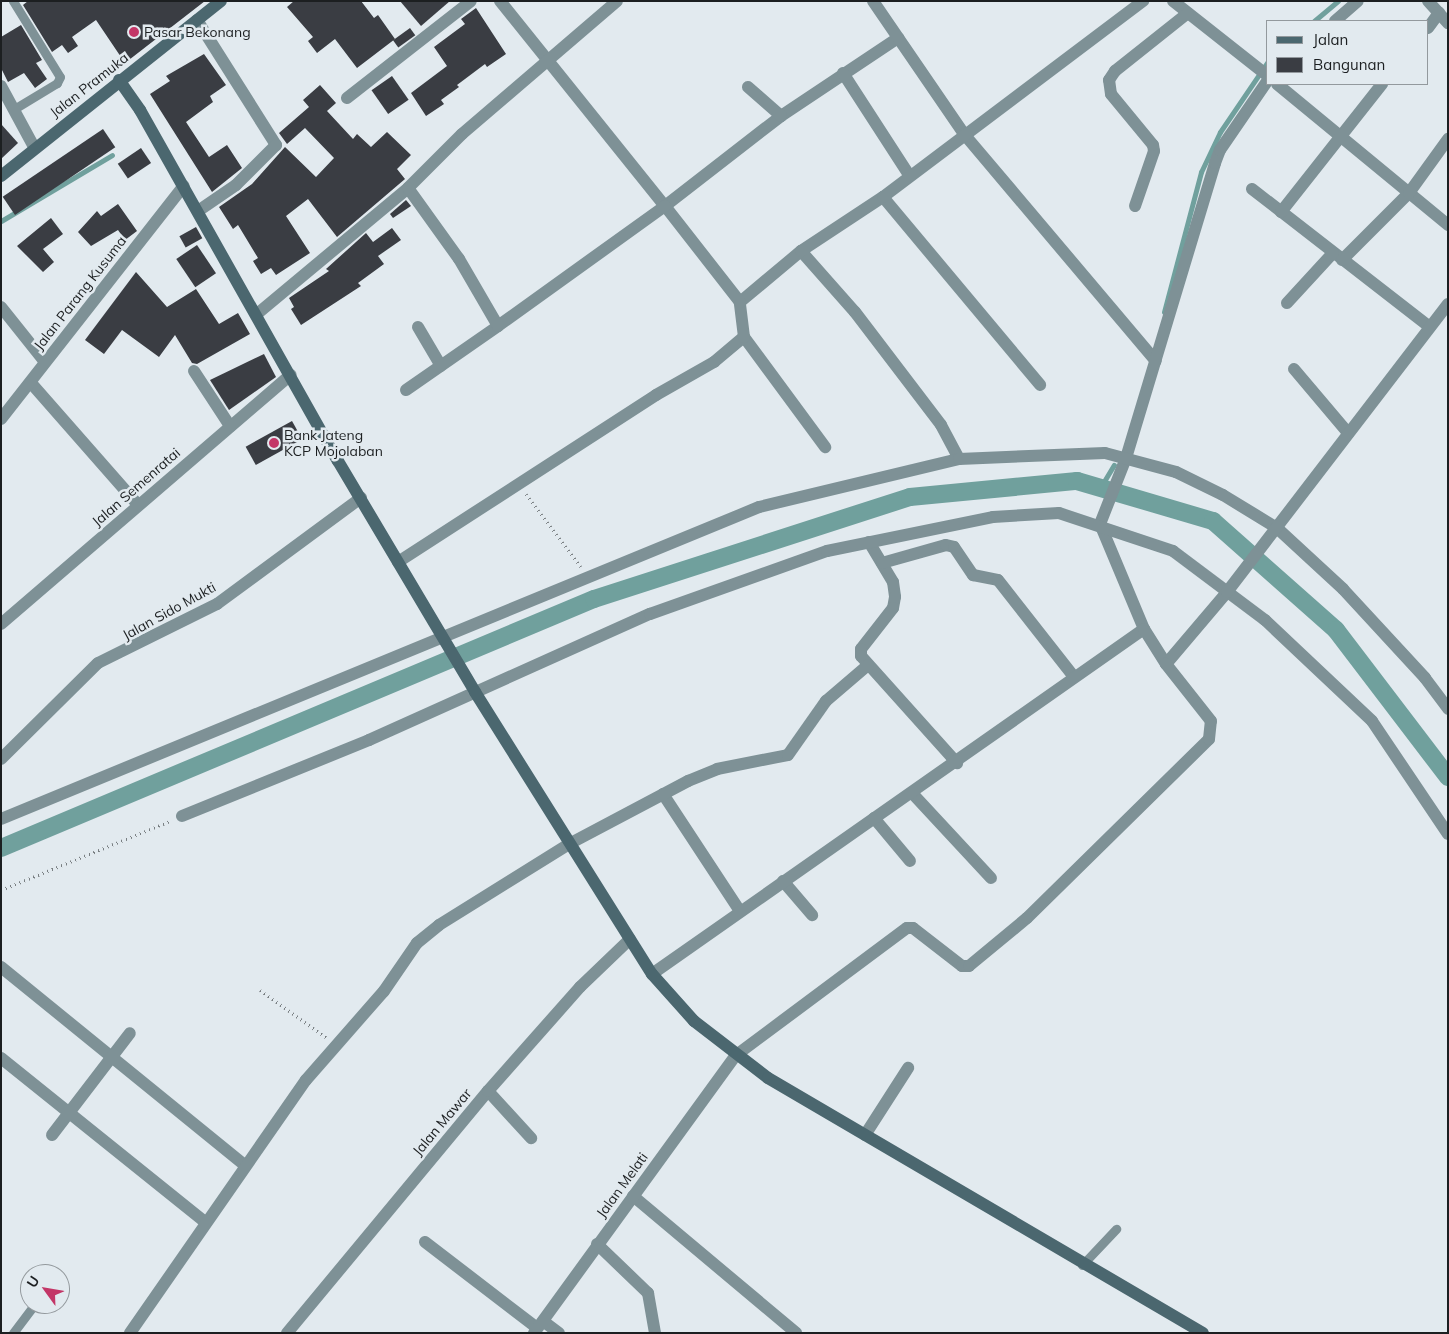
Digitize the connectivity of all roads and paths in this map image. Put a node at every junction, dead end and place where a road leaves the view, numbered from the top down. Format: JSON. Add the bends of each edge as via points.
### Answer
{"nodes":[{"id":1,"x":13,"y":1,"type":"edge"},
{"id":2,"x":221,"y":1,"type":"edge"},
{"id":3,"x":471,"y":1,"type":"edge"},
{"id":4,"x":500,"y":1,"type":"edge"},
{"id":5,"x":617,"y":1,"type":"edge"},
{"id":6,"x":872,"y":1,"type":"edge"},
{"id":7,"x":1143,"y":1,"type":"edge"},
{"id":8,"x":1173,"y":1,"type":"edge"},
{"id":9,"x":1358,"y":1,"type":"edge"},
{"id":10,"x":1428,"y":1,"type":"edge"},
{"id":11,"x":1188,"y":13,"type":"junction"},
{"id":12,"x":1444,"y":18,"type":"edge"},
{"id":13,"x":197,"y":20,"type":"junction"},
{"id":14,"x":1336,"y":20,"type":"edge"},
{"id":15,"x":1429,"y":27,"type":"edge"},
{"id":16,"x":898,"y":38,"type":"junction"},
{"id":17,"x":548,"y":59,"type":"junction"},
{"id":18,"x":1263,"y":73,"type":"edge"},
{"id":19,"x":843,"y":74,"type":"junction"},
{"id":20,"x":119,"y":80,"type":"junction"},
{"id":21,"x":1278,"y":85,"type":"edge"},
{"id":22,"x":1381,"y":85,"type":"edge"},
{"id":23,"x":1,"y":86,"type":"edge"},
{"id":24,"x":748,"y":86,"type":"dead end"},
{"id":25,"x":348,"y":98,"type":"dead end"},
{"id":26,"x":14,"y":109,"type":"junction"},
{"id":27,"x":781,"y":116,"type":"junction"},
{"id":28,"x":964,"y":134,"type":"junction"},
{"id":29,"x":1340,"y":135,"type":"junction"},
{"id":30,"x":1448,"y":139,"type":"edge"},
{"id":31,"x":34,"y":147,"type":"junction"},
{"id":32,"x":909,"y":175,"type":"junction"},
{"id":33,"x":1,"y":176,"type":"edge"},
{"id":34,"x":184,"y":186,"type":"junction"},
{"id":35,"x":408,"y":188,"type":"junction"},
{"id":36,"x":1252,"y":189,"type":"dead end"},
{"id":37,"x":1409,"y":193,"type":"junction"},
{"id":38,"x":883,"y":197,"type":"junction"},
{"id":39,"x":664,"y":206,"type":"junction"},
{"id":40,"x":1134,"y":206,"type":"dead end"},
{"id":41,"x":198,"y":211,"type":"junction"},
{"id":42,"x":1281,"y":212,"type":"junction"},
{"id":43,"x":1448,"y":225,"type":"edge"},
{"id":44,"x":801,"y":251,"type":"junction"},
{"id":45,"x":1338,"y":257,"type":"junction"},
{"id":46,"x":740,"y":302,"type":"junction"},
{"id":47,"x":1287,"y":303,"type":"dead end"},
{"id":48,"x":1448,"y":304,"type":"edge"},
{"id":49,"x":1,"y":307,"type":"edge"},
{"id":50,"x":257,"y":314,"type":"junction"},
{"id":51,"x":498,"y":326,"type":"junction"},
{"id":52,"x":418,"y":327,"type":"dead end"},
{"id":53,"x":1430,"y":327,"type":"junction"},
{"id":54,"x":744,"y":337,"type":"junction"},
{"id":55,"x":1156,"y":361,"type":"junction"},
{"id":56,"x":45,"y":362,"type":"junction"},
{"id":57,"x":441,"y":366,"type":"junction"},
{"id":58,"x":1294,"y":369,"type":"dead end"},
{"id":59,"x":194,"y":371,"type":"dead end"},
{"id":60,"x":291,"y":374,"type":"junction"},
{"id":61,"x":31,"y":383,"type":"junction"},
{"id":62,"x":1040,"y":384,"type":"dead end"},
{"id":63,"x":406,"y":390,"type":"dead end"},
{"id":64,"x":1,"y":419,"type":"edge"},
{"id":65,"x":230,"y":426,"type":"junction"},
{"id":66,"x":1348,"y":432,"type":"junction"},
{"id":67,"x":825,"y":447,"type":"dead end"},
{"id":68,"x":959,"y":459,"type":"junction"},
{"id":69,"x":1125,"y":460,"type":"junction"},
{"id":70,"x":518,"y":484,"type":"junction"},
{"id":71,"x":360,"y":498,"type":"junction"},
{"id":72,"x":138,"y":504,"type":"junction"},
{"id":73,"x":1101,"y":522,"type":"junction"},
{"id":74,"x":1274,"y":531,"type":"junction"},
{"id":75,"x":870,"y":542,"type":"junction"},
{"id":76,"x":398,"y":562,"type":"junction"},
{"id":77,"x":882,"y":563,"type":"junction"},
{"id":78,"x":590,"y":577,"type":"junction"},
{"id":79,"x":1227,"y":592,"type":"junction"},
{"id":80,"x":1,"y":624,"type":"edge"},
{"id":81,"x":1144,"y":629,"type":"junction"},
{"id":82,"x":442,"y":636,"type":"junction"},
{"id":83,"x":1166,"y":664,"type":"junction"},
{"id":84,"x":868,"y":665,"type":"junction"},
{"id":85,"x":1074,"y":677,"type":"junction"},
{"id":86,"x":473,"y":689,"type":"junction"},
{"id":87,"x":1448,"y":709,"type":"edge"},
{"id":88,"x":1,"y":759,"type":"edge"},
{"id":89,"x":957,"y":763,"type":"junction"},
{"id":90,"x":912,"y":793,"type":"junction"},
{"id":91,"x":663,"y":794,"type":"junction"},
{"id":92,"x":182,"y":816,"type":"joint"},
{"id":93,"x":874,"y":818,"type":"junction"},
{"id":94,"x":1,"y":819,"type":"edge"},
{"id":95,"x":1448,"y":834,"type":"edge"},
{"id":96,"x":569,"y":844,"type":"junction"},
{"id":97,"x":910,"y":861,"type":"dead end"},
{"id":98,"x":991,"y":878,"type":"dead end"},
{"id":99,"x":783,"y":881,"type":"junction"},
{"id":100,"x":1,"y":890,"type":"edge"},
{"id":101,"x":740,"y":911,"type":"junction"},
{"id":102,"x":812,"y":915,"type":"dead end"},
{"id":103,"x":630,"y":939,"type":"junction"},
{"id":104,"x":1,"y":966,"type":"edge"},
{"id":105,"x":652,"y":974,"type":"junction"},
{"id":106,"x":260,"y":990,"type":"dead end"},
{"id":107,"x":130,"y":1033,"type":"dead end"},
{"id":108,"x":338,"y":1046,"type":"junction"},
{"id":109,"x":112,"y":1056,"type":"junction"},
{"id":110,"x":735,"y":1056,"type":"junction"},
{"id":111,"x":1,"y":1058,"type":"edge"},
{"id":112,"x":908,"y":1068,"type":"dead end"},
{"id":113,"x":488,"y":1091,"type":"junction"},
{"id":114,"x":69,"y":1113,"type":"junction"},
{"id":115,"x":52,"y":1135,"type":"dead end"},
{"id":116,"x":864,"y":1135,"type":"junction"},
{"id":117,"x":530,"y":1138,"type":"dead end"},
{"id":118,"x":246,"y":1165,"type":"junction"},
{"id":119,"x":633,"y":1196,"type":"junction"},
{"id":120,"x":205,"y":1222,"type":"junction"},
{"id":121,"x":1116,"y":1229,"type":"dead end"},
{"id":122,"x":425,"y":1242,"type":"dead end"},
{"id":123,"x":597,"y":1244,"type":"junction"},
{"id":124,"x":1082,"y":1265,"type":"junction"},
{"id":125,"x":27,"y":1314,"type":"edge"},
{"id":126,"x":538,"y":1327,"type":"edge"},
{"id":127,"x":13,"y":1333,"type":"edge"},
{"id":128,"x":130,"y":1333,"type":"edge"},
{"id":129,"x":287,"y":1333,"type":"edge"},
{"id":130,"x":559,"y":1333,"type":"edge"},
{"id":131,"x":656,"y":1333,"type":"edge"},
{"id":132,"x":796,"y":1333,"type":"edge"},
{"id":133,"x":1203,"y":1333,"type":"edge"}],
"edges":[{"from":1,"to":26,"type":"lane","via":[[60,77],[56,83]]},
{"from":2,"to":13,"type":"main road","name":"Jalan Pramuka"},
{"from":3,"to":25,"type":"street"},
{"from":4,"to":17,"type":"street"},
{"from":5,"to":17,"type":"street"},
{"from":6,"to":16,"type":"street"},
{"from":7,"to":28,"type":"street"},
{"from":8,"to":11,"type":"street"},
{"from":9,"to":14,"type":"street"},
{"from":10,"to":12,"type":"street"},
{"from":11,"to":18,"type":"street"},
{"from":11,"to":40,"type":"street","via":[[1109,80],[1111,94],[1153,145],[1154,151]]},
{"from":12,"to":15,"type":"street"},
{"from":13,"to":20,"type":"main road","name":"Jalan Pramuka"},
{"from":13,"to":41,"type":"street","via":[[276,143],[274,150],[250,174]]},
{"from":16,"to":19,"type":"street"},
{"from":16,"to":28,"type":"street"},
{"from":17,"to":35,"type":"street","via":[[462,134]]},
{"from":17,"to":39,"type":"street"},
{"from":18,"to":55,"type":"street","via":[[1217,156]]},
{"from":19,"to":27,"type":"street"},
{"from":19,"to":32,"type":"street"},
{"from":20,"to":31,"type":"main road","name":"Jalan Pramuka"},
{"from":20,"to":34,"type":"main road"},
{"from":21,"to":29,"type":"street"},
{"from":22,"to":29,"type":"street"},
{"from":23,"to":26,"type":"street"},
{"from":24,"to":27,"type":"street"},
{"from":26,"to":31,"type":"street"},
{"from":27,"to":39,"type":"street"},
{"from":28,"to":32,"type":"street"},
{"from":28,"to":55,"type":"street"},
{"from":29,"to":37,"type":"street"},
{"from":29,"to":42,"type":"street"},
{"from":30,"to":37,"type":"street"},
{"from":31,"to":33,"type":"main road","name":"Jalan Pramuka"},
{"from":32,"to":38,"type":"street"},
{"from":34,"to":41,"type":"main road"},
{"from":34,"to":56,"type":"street","name":"Jalan Parang Kusuma"},
{"from":35,"to":50,"type":"street"},
{"from":35,"to":51,"type":"street","via":[[459,259]]},
{"from":36,"to":42,"type":"street"},
{"from":37,"to":43,"type":"street"},
{"from":37,"to":45,"type":"street"},
{"from":38,"to":44,"type":"street"},
{"from":38,"to":62,"type":"street"},
{"from":39,"to":46,"type":"street"},
{"from":39,"to":51,"type":"street"},
{"from":41,"to":50,"type":"main road"},
{"from":42,"to":45,"type":"street"},
{"from":44,"to":46,"type":"street"},
{"from":44,"to":68,"type":"street","via":[[855,312],[942,425]]},
{"from":45,"to":47,"type":"street"},
{"from":45,"to":53,"type":"street"},
{"from":46,"to":54,"type":"street"},
{"from":48,"to":53,"type":"street"},
{"from":49,"to":56,"type":"street"},
{"from":50,"to":60,"type":"main road"},
{"from":51,"to":57,"type":"street"},
{"from":52,"to":57,"type":"street"},
{"from":53,"to":66,"type":"street"},
{"from":54,"to":67,"type":"street"},
{"from":54,"to":70,"type":"street","via":[[714,362],[656,395]]},
{"from":55,"to":69,"type":"street"},
{"from":56,"to":61,"type":"street","name":"Jalan Parang Kusuma"},
{"from":57,"to":63,"type":"street"},
{"from":58,"to":66,"type":"street"},
{"from":59,"to":65,"type":"street"},
{"from":60,"to":65,"type":"street","name":"Jalan Semenratai"},
{"from":60,"to":71,"type":"main road"},
{"from":61,"to":64,"type":"street","name":"Jalan Parang Kusuma"},
{"from":61,"to":72,"type":"street"},
{"from":65,"to":72,"type":"street","name":"Jalan Semenratai"},
{"from":66,"to":74,"type":"street"},
{"from":68,"to":69,"type":"street","via":[[1105,453]]},
{"from":68,"to":78,"type":"street","via":[[759,506]]},
{"from":69,"to":73,"type":"street"},
{"from":69,"to":74,"type":"street","via":[[1176,472]]},
{"from":70,"to":76,"type":"street"},
{"from":70,"to":78,"type":"path"},
{"from":71,"to":76,"type":"main road"},
{"from":71,"to":88,"type":"street","name":"Jalan Sido Mukti","via":[[217,604],[98,663]]},
{"from":72,"to":80,"type":"street","name":"Jalan Semenratai"},
{"from":73,"to":75,"type":"street","via":[[1059,514],[993,516]]},
{"from":73,"to":79,"type":"street","via":[[1172,550]]},
{"from":73,"to":81,"type":"street"},
{"from":74,"to":79,"type":"street"},
{"from":74,"to":87,"type":"street","via":[[1343,589],[1425,678]]},
{"from":75,"to":77,"type":"street"},
{"from":75,"to":86,"type":"street","via":[[827,551],[650,614]]},
{"from":76,"to":82,"type":"main road"},
{"from":77,"to":84,"type":"street","via":[[893,582],[895,597],[893,608],[862,648],[861,656]]},
{"from":77,"to":85,"type":"street","via":[[946,545],[954,547],[972,575],[998,580]]},
{"from":78,"to":82,"type":"street"},
{"from":79,"to":83,"type":"street"},
{"from":79,"to":95,"type":"street","via":[[1265,620],[1372,721]]},
{"from":81,"to":83,"type":"street"},
{"from":81,"to":85,"type":"street"},
{"from":82,"to":86,"type":"main road"},
{"from":82,"to":94,"type":"street"},
{"from":83,"to":110,"type":"street","name":"Jalan Melati","via":[[1211,721],[1209,739],[1027,918],[965,967],[913,928],[907,928]]},
{"from":84,"to":89,"type":"street"},
{"from":84,"to":91,"type":"street","via":[[826,701],[788,755],[718,769]]},
{"from":85,"to":89,"type":"street"},
{"from":86,"to":92,"type":"street","via":[[369,740]]},
{"from":86,"to":96,"type":"main road"},
{"from":89,"to":90,"type":"street"},
{"from":90,"to":93,"type":"street"},
{"from":90,"to":98,"type":"street"},
{"from":91,"to":96,"type":"street"},
{"from":91,"to":101,"type":"street"},
{"from":92,"to":100,"type":"path"},
{"from":93,"to":97,"type":"street"},
{"from":93,"to":99,"type":"street"},
{"from":96,"to":103,"type":"main road"},
{"from":96,"to":108,"type":"street","via":[[439,925],[417,943],[384,991]]},
{"from":99,"to":101,"type":"street"},
{"from":99,"to":102,"type":"street"},
{"from":101,"to":105,"type":"street"},
{"from":103,"to":105,"type":"main road"},
{"from":103,"to":113,"type":"street","name":"Jalan Mawar","via":[[580,987]]},
{"from":104,"to":109,"type":"street"},
{"from":105,"to":110,"type":"main road","via":[[694,1021]]},
{"from":106,"to":108,"type":"path"},
{"from":107,"to":109,"type":"street"},
{"from":108,"to":118,"type":"street","via":[[306,1080]]},
{"from":109,"to":114,"type":"street"},
{"from":109,"to":118,"type":"street"},
{"from":110,"to":116,"type":"main road"},
{"from":110,"to":119,"type":"street","name":"Jalan Melati"},
{"from":111,"to":114,"type":"street"},
{"from":112,"to":116,"type":"street"},
{"from":113,"to":117,"type":"street"},
{"from":113,"to":129,"type":"street","name":"Jalan Mawar"},
{"from":114,"to":115,"type":"street"},
{"from":114,"to":120,"type":"street"},
{"from":116,"to":124,"type":"main road"},
{"from":118,"to":120,"type":"street"},
{"from":119,"to":123,"type":"street","name":"Jalan Melati"},
{"from":119,"to":132,"type":"street"},
{"from":120,"to":128,"type":"street"},
{"from":121,"to":124,"type":"lane"},
{"from":122,"to":126,"type":"street"},
{"from":123,"to":126,"type":"street","name":"Jalan Melati"},
{"from":123,"to":131,"type":"street","via":[[648,1293]]},
{"from":124,"to":133,"type":"main road"},
{"from":125,"to":127,"type":"lane"},
{"from":126,"to":130,"type":"street"}]}
